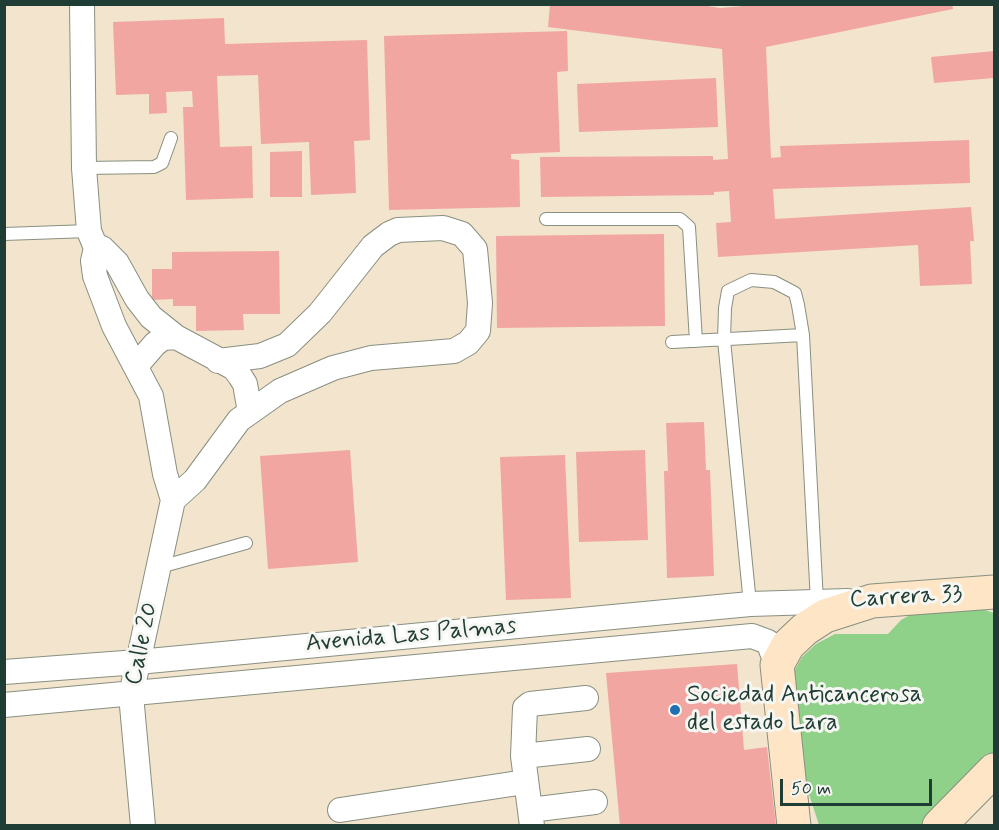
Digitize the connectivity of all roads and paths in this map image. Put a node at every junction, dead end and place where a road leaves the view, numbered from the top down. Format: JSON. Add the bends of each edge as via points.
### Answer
{"nodes":[{"id":1,"x":82,"y":4,"type":"edge"},
{"id":2,"x":171,"y":138,"type":"dead end"},
{"id":3,"x":84,"y":168,"type":"junction"},
{"id":4,"x":546,"y":219,"type":"dead end"},
{"id":5,"x":4,"y":234,"type":"edge"},
{"id":6,"x":93,"y":239,"type":"junction"},
{"id":7,"x":803,"y":335,"type":"junction"},
{"id":8,"x":176,"y":337,"type":"junction"},
{"id":9,"x":724,"y":340,"type":"junction"},
{"id":10,"x":696,"y":341,"type":"junction"},
{"id":11,"x":672,"y":342,"type":"dead end"},
{"id":12,"x":218,"y":361,"type":"junction"},
{"id":13,"x":136,"y":366,"type":"junction"},
{"id":14,"x":250,"y":412,"type":"junction"},
{"id":15,"x":173,"y":501,"type":"junction"},
{"id":16,"x":246,"y":543,"type":"dead end"},
{"id":17,"x":160,"y":567,"type":"junction"},
{"id":18,"x":994,"y":592,"type":"edge"},
{"id":19,"x":872,"y":601,"type":"junction"},
{"id":20,"x":817,"y":602,"type":"junction"},
{"id":21,"x":750,"y":604,"type":"junction"},
{"id":22,"x":138,"y":662,"type":"junction"},
{"id":23,"x":777,"y":665,"type":"junction"},
{"id":24,"x":4,"y":672,"type":"edge"},
{"id":25,"x":131,"y":695,"type":"junction"},
{"id":26,"x":586,"y":698,"type":"dead end"},
{"id":27,"x":4,"y":705,"type":"edge"},
{"id":28,"x":588,"y":749,"type":"dead end"},
{"id":29,"x":523,"y":756,"type":"junction"},
{"id":30,"x":994,"y":770,"type":"edge"},
{"id":31,"x":525,"y":782,"type":"junction"},
{"id":32,"x":596,"y":802,"type":"dead end"},
{"id":33,"x":340,"y":810,"type":"dead end"},
{"id":34,"x":531,"y":818,"type":"edge"},
{"id":35,"x":143,"y":825,"type":"edge"},
{"id":36,"x":794,"y":825,"type":"edge"},
{"id":37,"x":939,"y":825,"type":"edge"}],
"edges":[{"from":1,"to":3,"type":"street"},
{"from":2,"to":3,"type":"lane","via":[[162,163],[154,167]]},
{"from":3,"to":6,"type":"street"},
{"from":4,"to":10,"type":"lane","via":[[680,219],[689,227]]},
{"from":5,"to":6,"type":"lane"},
{"from":6,"to":8,"type":"street","via":[[113,258],[151,317]]},
{"from":6,"to":13,"type":"street","via":[[95,276],[114,326]]},
{"from":7,"to":9,"type":"lane"},
{"from":7,"to":9,"type":"lane","via":[[795,293],[774,282],[751,280],[728,291]]},
{"from":7,"to":20,"type":"lane"},
{"from":8,"to":12,"type":"street"},
{"from":8,"to":13,"type":"street","via":[[155,344]]},
{"from":9,"to":10,"type":"lane"},
{"from":9,"to":21,"type":"lane"},
{"from":10,"to":11,"type":"lane"},
{"from":12,"to":14,"type":"street","via":[[234,368],[240,376]]},
{"from":12,"to":14,"type":"street","via":[[260,356],[287,345],[320,313],[373,246],[398,230],[443,228],[462,234],[475,249],[480,303],[478,331],[468,343],[454,351],[371,358],[333,368],[280,391]]},
{"from":13,"to":15,"type":"street","via":[[151,396]]},
{"from":14,"to":15,"type":"street","via":[[238,420],[195,480]]},
{"from":15,"to":17,"type":"street","name":"Calle 20"},
{"from":16,"to":17,"type":"lane"},
{"from":17,"to":22,"type":"street","name":"Calle 20"},
{"from":18,"to":19,"type":"main road","name":"Carrera 33"},
{"from":19,"to":20,"type":"street","name":"Carrera 33"},
{"from":19,"to":23,"type":"main road","name":"Carrera 33","via":[[825,616],[805,628],[788,645]]},
{"from":20,"to":21,"type":"street","name":"Avenida Las Palmas"},
{"from":21,"to":22,"type":"street","name":"Avenida Las Palmas"},
{"from":22,"to":24,"type":"street","name":"Avenida Las Palmas"},
{"from":22,"to":25,"type":"street","name":"Calle 20"},
{"from":23,"to":25,"type":"street","name":"Avenida Las Palmas","via":[[768,642],[752,636]]},
{"from":23,"to":36,"type":"main road"},
{"from":25,"to":27,"type":"street","name":"Avenida Las Palmas"},
{"from":25,"to":35,"type":"street","name":"Calle 20"},
{"from":26,"to":29,"type":"street","via":[[527,706]]},
{"from":28,"to":29,"type":"street"},
{"from":29,"to":31,"type":"street"},
{"from":30,"to":37,"type":"main road"},
{"from":31,"to":33,"type":"street"},
{"from":31,"to":34,"type":"street"},
{"from":32,"to":34,"type":"street"}]}
